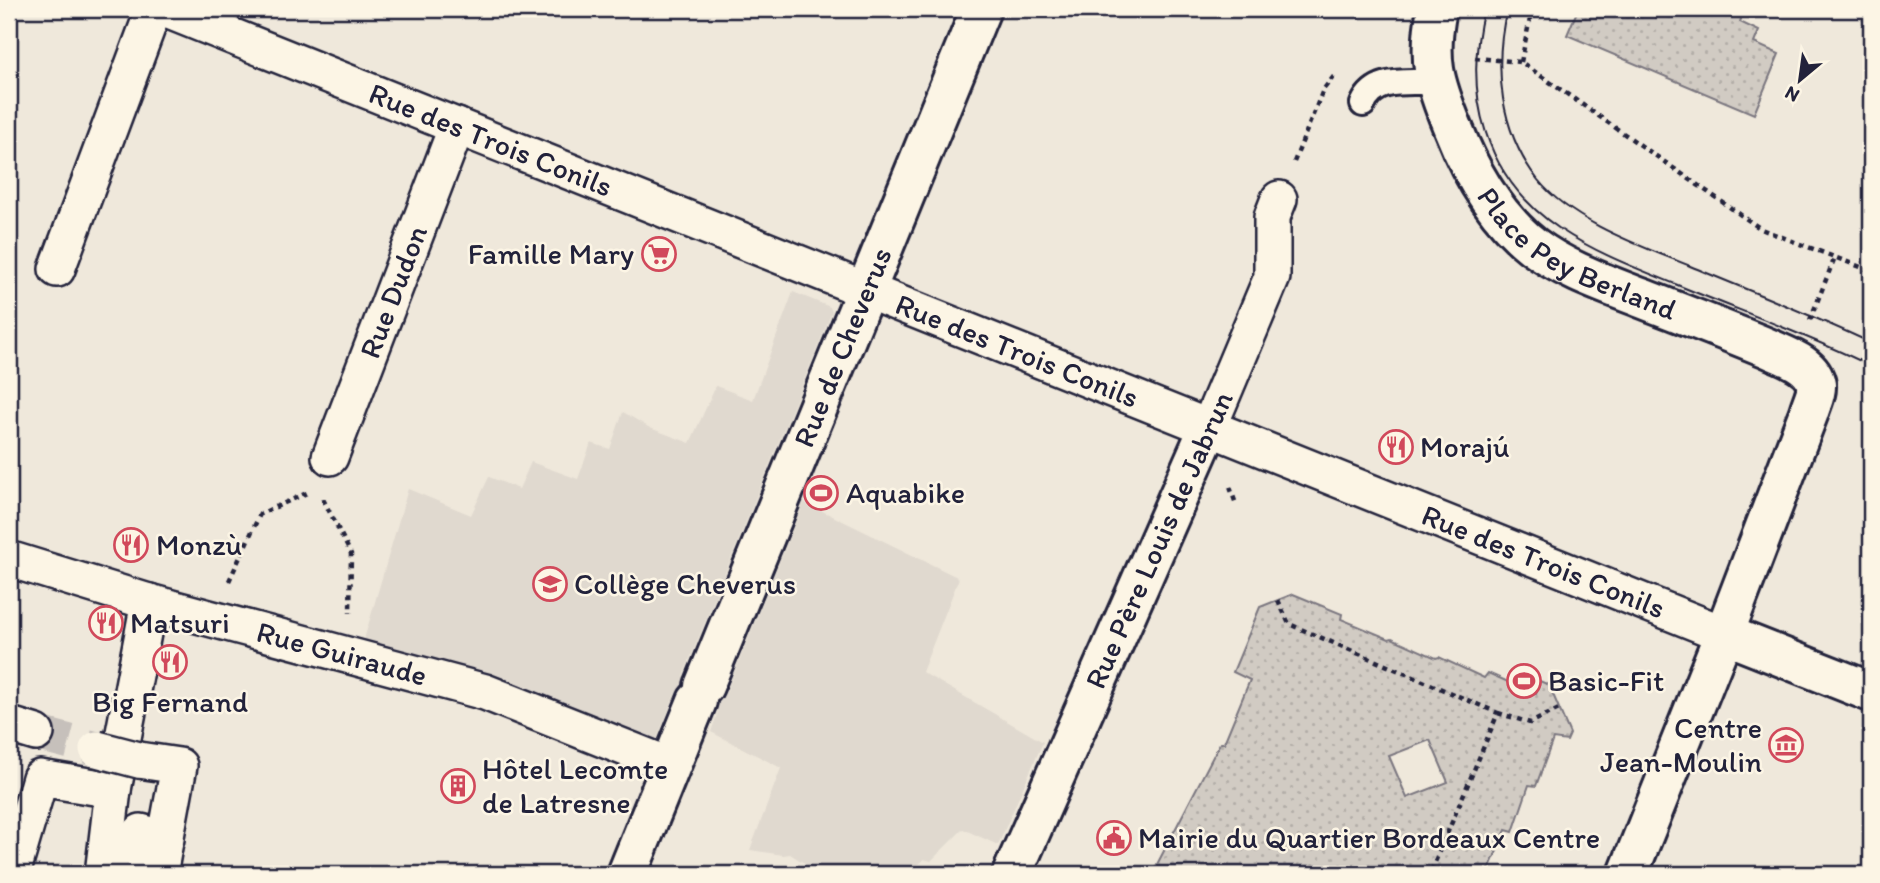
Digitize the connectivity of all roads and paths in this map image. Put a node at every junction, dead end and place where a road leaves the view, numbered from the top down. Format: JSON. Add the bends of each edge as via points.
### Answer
{"nodes":[{"id":1,"x":153,"y":9,"type":"edge"},
{"id":2,"x":164,"y":9,"type":"edge"},
{"id":3,"x":981,"y":9,"type":"edge"},
{"id":4,"x":1437,"y":9,"type":"edge"},
{"id":5,"x":1532,"y":9,"type":"edge"},
{"id":6,"x":1435,"y":82,"type":"junction"},
{"id":7,"x":1363,"y":104,"type":"dead end"},
{"id":8,"x":457,"y":126,"type":"junction"},
{"id":9,"x":1279,"y":198,"type":"dead end"},
{"id":10,"x":1835,"y":257,"type":"junction"},
{"id":11,"x":57,"y":269,"type":"dead end"},
{"id":12,"x":1871,"y":271,"type":"edge"},
{"id":13,"x":865,"y":289,"type":"junction"},
{"id":14,"x":1794,"y":360,"type":"junction"},
{"id":15,"x":1209,"y":427,"type":"junction"},
{"id":16,"x":330,"y":457,"type":"dead end"},
{"id":17,"x":9,"y":559,"type":"edge"},
{"id":18,"x":221,"y":587,"type":"dead end"},
{"id":19,"x":1278,"y":600,"type":"dead end"},
{"id":20,"x":149,"y":602,"type":"junction"},
{"id":21,"x":1724,"y":634,"type":"junction"},
{"id":22,"x":345,"y":655,"type":"junction"},
{"id":23,"x":1871,"y":692,"type":"edge"},
{"id":24,"x":1559,"y":709,"type":"dead end"},
{"id":25,"x":1498,"y":713,"type":"junction"},
{"id":26,"x":97,"y":750,"type":"tunnel mouth"},
{"id":27,"x":671,"y":766,"type":"junction"},
{"id":28,"x":113,"y":790,"type":"junction"},
{"id":29,"x":15,"y":839,"type":"edge"},
{"id":30,"x":132,"y":871,"type":"edge"},
{"id":31,"x":627,"y":874,"type":"edge"},
{"id":32,"x":1012,"y":874,"type":"edge"},
{"id":33,"x":1430,"y":874,"type":"edge"},
{"id":34,"x":1628,"y":874,"type":"edge"}],
"edges":[{"from":1,"to":11,"type":"street"},
{"from":2,"to":8,"type":"street","name":"Rue des Trois Conils"},
{"from":3,"to":13,"type":"street","name":"Rue de Cheverus"},
{"from":4,"to":6,"type":"street","name":"Place Pey Berland","via":[[1432,55]]},
{"from":5,"to":10,"type":"path","via":[[1521,62],[1761,229]]},
{"from":6,"to":7,"type":"lane","via":[[1380,85],[1368,93]]},
{"from":6,"to":14,"type":"street","name":"Place Pey Berland","via":[[1457,139],[1488,196],[1507,222],[1533,245],[1591,278]]},
{"from":8,"to":13,"type":"street","name":"Rue des Trois Conils"},
{"from":8,"to":16,"type":"street","name":"Rue Dudon"},
{"from":9,"to":15,"type":"street","name":"Rue Père Louis de Jabrun","via":[[1272,217],[1272,277]]},
{"from":10,"to":12,"type":"path"},
{"from":10,"to":14,"type":"path"},
{"from":13,"to":15,"type":"street","name":"Rue des Trois Conils"},
{"from":13,"to":27,"type":"street","name":"Rue de Cheverus"},
{"from":14,"to":21,"type":"street","name":"Place Pey Berland","via":[[1811,372],[1816,387]]},
{"from":15,"to":21,"type":"street","name":"Rue des Trois Conils"},
{"from":15,"to":32,"type":"street","name":"Rue Père Louis de Jabrun"},
{"from":17,"to":20,"type":"street","name":"Rue Guiraude"},
{"from":18,"to":22,"type":"path","via":[[230,580],[260,514],[318,488],[351,554],[350,635]]},
{"from":19,"to":25,"type":"path","via":[[1289,624]]},
{"from":20,"to":22,"type":"street","name":"Rue Guiraude"},
{"from":20,"to":28,"type":"street"},
{"from":21,"to":23,"type":"street","name":"Rue des Trois Conils"},
{"from":21,"to":34,"type":"street","name":"Place Pey Berland"},
{"from":22,"to":27,"type":"street","name":"Rue Guiraude","via":[[485,692]]},
{"from":24,"to":25,"type":"path","via":[[1530,723]]},
{"from":25,"to":33,"type":"path"},
{"from":26,"to":30,"type":"street","bridge":true,"via":[[179,766],[166,839],[141,832]]},
{"from":27,"to":31,"type":"street","name":"Rue de Cheverus"},
{"from":28,"to":29,"type":"street","via":[[40,778]]},
{"from":28,"to":30,"type":"street"}]}
